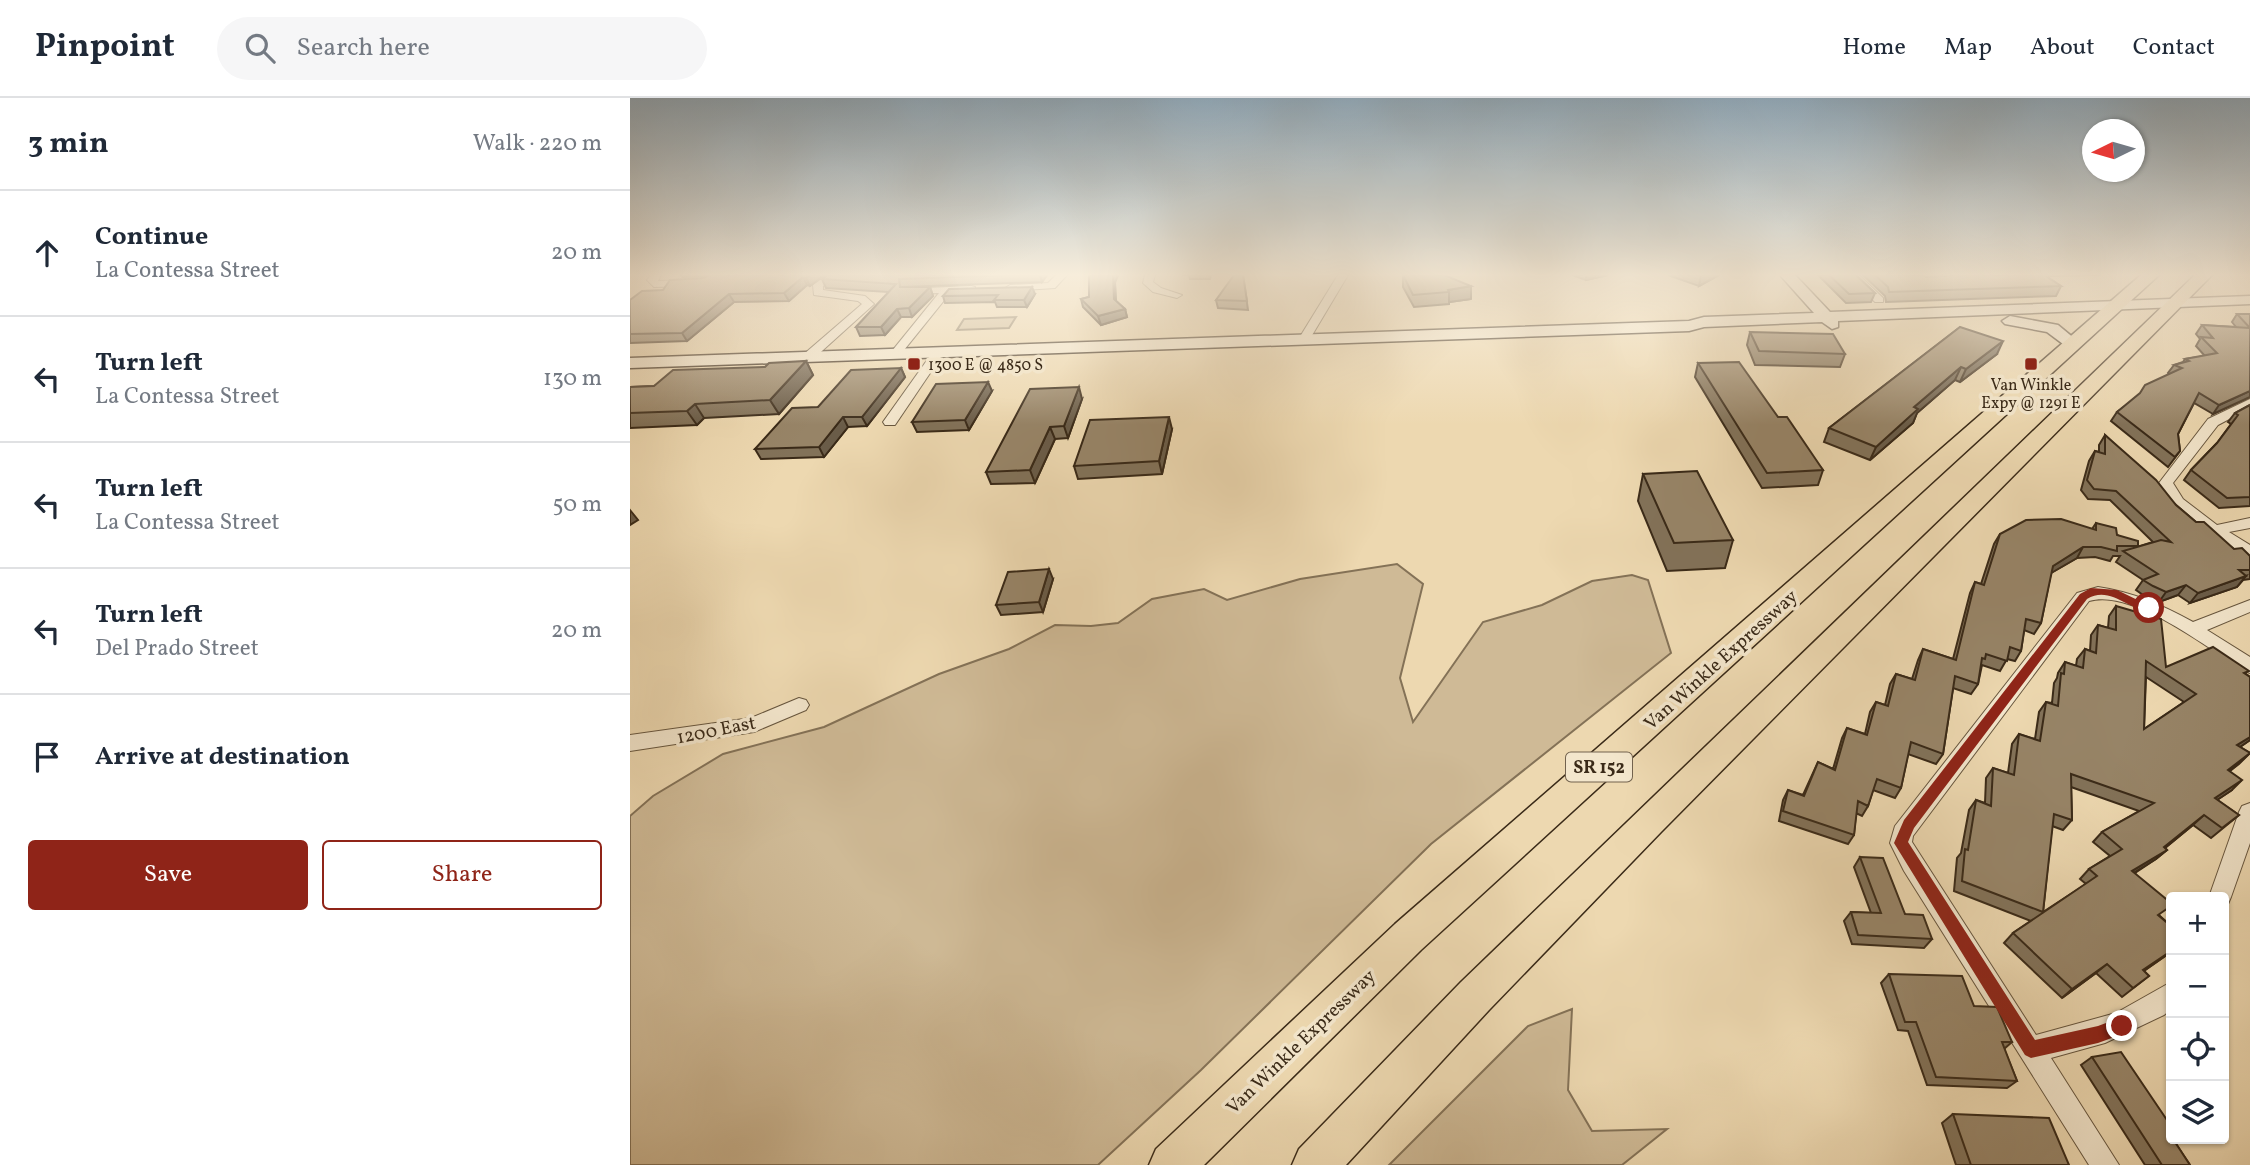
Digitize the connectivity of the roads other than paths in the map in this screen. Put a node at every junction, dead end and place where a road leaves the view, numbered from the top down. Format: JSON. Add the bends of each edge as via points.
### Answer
{"nodes":[{"id":1,"x":845,"y":325,"type":"edge"},
{"id":2,"x":919,"y":325,"type":"edge"},
{"id":3,"x":1313,"y":325,"type":"edge"},
{"id":4,"x":1793,"y":325,"type":"edge"},
{"id":5,"x":2032,"y":325,"type":"edge"},
{"id":6,"x":2094,"y":325,"type":"edge"},
{"id":7,"x":2151,"y":325,"type":"edge"},
{"id":8,"x":1304,"y":340,"type":"junction"},
{"id":9,"x":2073,"y":344,"type":"junction"},
{"id":10,"x":939,"y":351,"type":"junction"},
{"id":11,"x":896,"y":353,"type":"junction"},
{"id":12,"x":808,"y":357,"type":"junction"},
{"id":13,"x":630,"y":363,"type":"edge"},
{"id":14,"x":2250,"y":403,"type":"edge"},
{"id":15,"x":890,"y":422,"type":"dead end"},
{"id":16,"x":2250,"y":523,"type":"edge"},
{"id":17,"x":2216,"y":530,"type":"junction"},
{"id":18,"x":2250,"y":552,"type":"edge"},
{"id":19,"x":2250,"y":606,"type":"edge"},
{"id":20,"x":2194,"y":628,"type":"junction"},
{"id":21,"x":2250,"y":666,"type":"edge"},
{"id":22,"x":799,"y":705,"type":"dead end"},
{"id":23,"x":630,"y":743,"type":"edge"},
{"id":24,"x":2250,"y":812,"type":"edge"},
{"id":25,"x":2222,"y":892,"type":"edge"},
{"id":26,"x":2166,"y":997,"type":"edge"},
{"id":27,"x":2031,"y":1049,"type":"junction"},
{"id":28,"x":1172,"y":1165,"type":"edge"},
{"id":29,"x":1315,"y":1165,"type":"edge"},
{"id":30,"x":2105,"y":1165,"type":"edge"}],
"edges":[{"from":1,"to":12,"type":"street"},
{"from":2,"to":11,"type":"street"},
{"from":3,"to":8,"type":"street"},
{"from":4,"to":8,"type":"main road","via":[[1711,331],[1689,326]]},
{"from":5,"to":9,"type":"main road","via":[[2052,328]]},
{"from":6,"to":9,"type":"main road","name":"Van Winkle Expressway","number":"SR 152"},
{"from":7,"to":29,"type":"main road","via":[[1475,996]]},
{"from":8,"to":10,"type":"main road"},
{"from":9,"to":28,"type":"main road","name":"Van Winkle Expressway","number":"SR 152","via":[[1408,937]]},
{"from":10,"to":11,"type":"main road"},
{"from":10,"to":15,"type":"street"},
{"from":11,"to":12,"type":"main road"},
{"from":12,"to":13,"type":"main road"},
{"from":14,"to":17,"type":"street","via":[[2213,422],[2166,483],[2175,500]]},
{"from":16,"to":17,"type":"street"},
{"from":17,"to":18,"type":"street"},
{"from":19,"to":20,"type":"street"},
{"from":20,"to":21,"type":"street"},
{"from":20,"to":27,"type":"street","via":[[2113,592],[2087,594],[1903,833],[1901,843],[1912,864]]},
{"from":22,"to":23,"type":"street","name":"1200 East","via":[[754,724]]},
{"from":24,"to":25,"type":"street"},
{"from":26,"to":27,"type":"street","via":[[2122,1026]]},
{"from":27,"to":30,"type":"street"}]}
